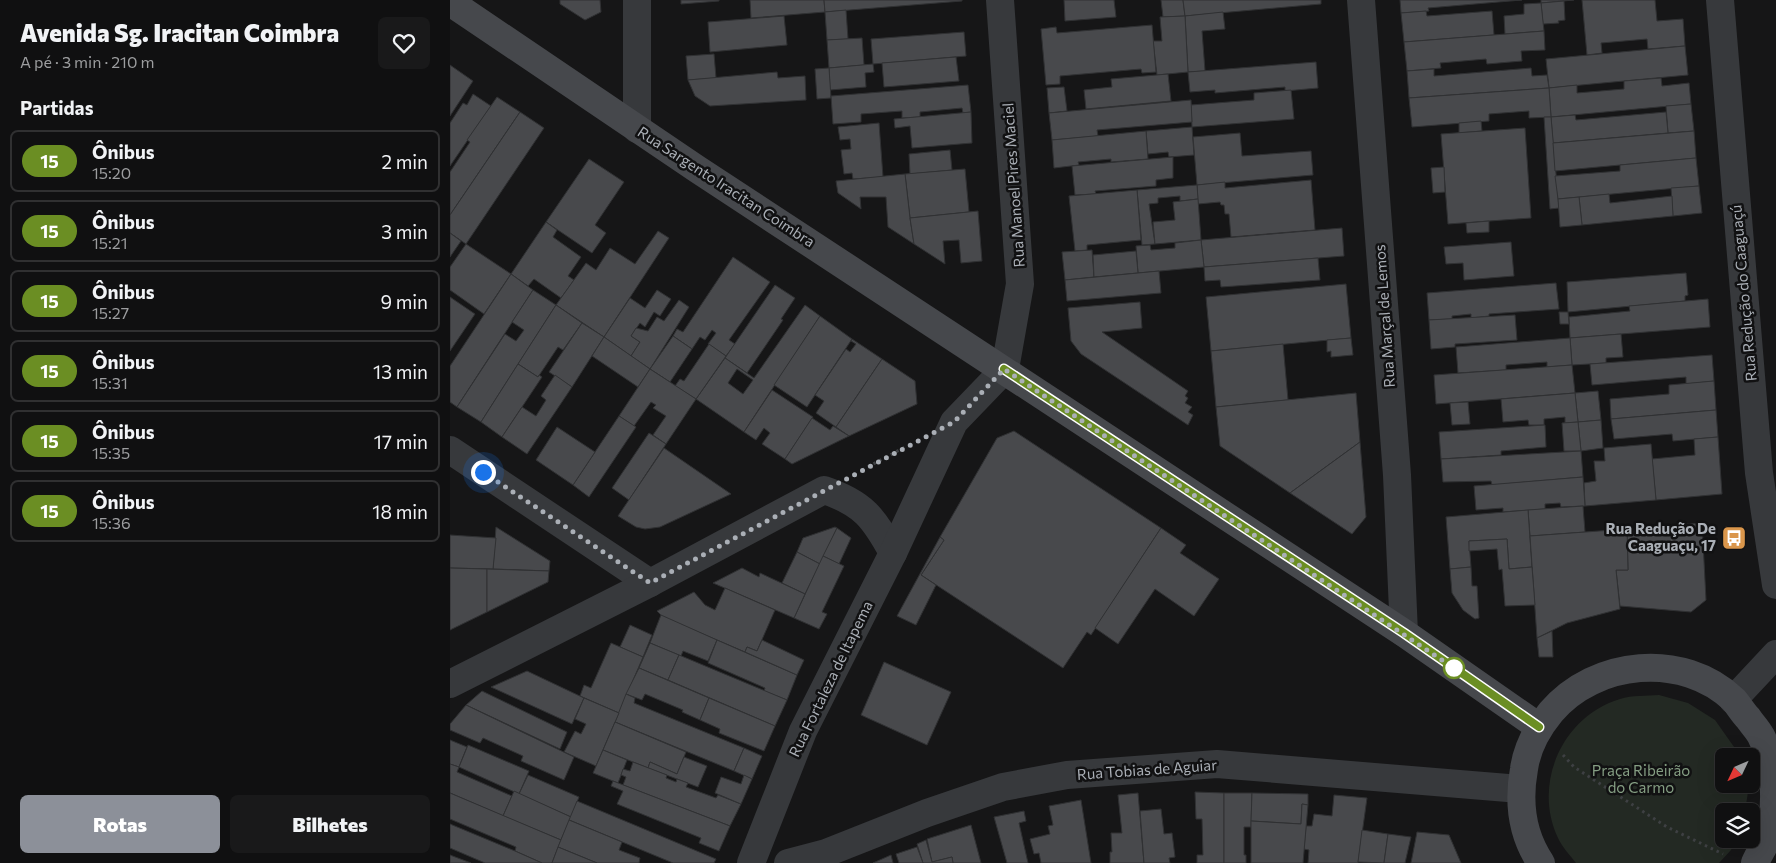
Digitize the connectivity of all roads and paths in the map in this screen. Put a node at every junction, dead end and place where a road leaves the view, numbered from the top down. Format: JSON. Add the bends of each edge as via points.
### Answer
{"nodes":[{"id":1,"x":637,"y":0,"type":"edge"},
{"id":2,"x":1000,"y":0,"type":"edge"},
{"id":3,"x":1361,"y":0,"type":"edge"},
{"id":4,"x":1720,"y":0,"type":"edge"},
{"id":5,"x":450,"y":2,"type":"edge"},
{"id":6,"x":637,"y":129,"type":"junction"},
{"id":7,"x":1004,"y":369,"type":"junction"},
{"id":8,"x":954,"y":422,"type":"junction"},
{"id":9,"x":450,"y":450,"type":"edge"},
{"id":10,"x":824,"y":490,"type":"junction"},
{"id":11,"x":893,"y":553,"type":"junction"},
{"id":12,"x":650,"y":583,"type":"junction"},
{"id":13,"x":1776,"y":585,"type":"edge"},
{"id":14,"x":1404,"y":633,"type":"junction"},
{"id":15,"x":1776,"y":654,"type":"edge"},
{"id":16,"x":450,"y":684,"type":"edge"},
{"id":17,"x":1733,"y":700,"type":"junction"},
{"id":18,"x":1539,"y":727,"type":"junction"},
{"id":19,"x":1520,"y":789,"type":"junction"},
{"id":20,"x":1725,"y":855,"type":"dead end"},
{"id":21,"x":751,"y":863,"type":"edge"},
{"id":22,"x":788,"y":863,"type":"edge"},
{"id":23,"x":1541,"y":863,"type":"edge"},
{"id":24,"x":1755,"y":863,"type":"edge"}],
"edges":[{"from":1,"to":6,"type":"street"},
{"from":2,"to":7,"type":"street","name":"Rua Manoel Pires Maciel","via":[[1020,284]]},
{"from":3,"to":14,"type":"street","name":"Rua Marçal de Lemos","via":[[1397,475]]},
{"from":4,"to":13,"type":"street","name":"Rua Redução do Caaguaçú","via":[[1759,473]]},
{"from":5,"to":6,"type":"street","name":"Rua Sargento Iracitan Coimbra"},
{"from":6,"to":7,"type":"street","name":"Rua Sargento Iracitan Coimbra"},
{"from":7,"to":8,"type":"street","name":"Rua Fortaleza de Itapema"},
{"from":7,"to":14,"type":"street","name":"Rua Sargento Iracitan Coimbra"},
{"from":8,"to":10,"type":"path"},
{"from":8,"to":11,"type":"street","name":"Rua Fortaleza de Itapema"},
{"from":9,"to":12,"type":"street"},
{"from":10,"to":11,"type":"street","via":[[859,506],[878,524]]},
{"from":10,"to":12,"type":"street"},
{"from":11,"to":21,"type":"street","name":"Rua Fortaleza de Itapema","via":[[803,731]]},
{"from":12,"to":16,"type":"street"},
{"from":14,"to":18,"type":"street","name":"Rua Sargento Iracitan Coimbra"},
{"from":15,"to":17,"type":"street"},
{"from":17,"to":18,"type":"street","via":[[1702,679],[1666,668],[1630,668],[1593,678],[1563,699]]},
{"from":17,"to":24,"type":"street","via":[[1762,736],[1775,781],[1772,827]]},
{"from":18,"to":19,"type":"street","via":[[1526,757]]},
{"from":18,"to":20,"type":"path","via":[[1574,767],[1666,827]]},
{"from":19,"to":22,"type":"street","name":"Rua Tobias de Aguiar","via":[[1217,764],[1067,775],[1003,787],[927,813],[826,854]]},
{"from":19,"to":23,"type":"street","via":[[1523,821]]}]}
